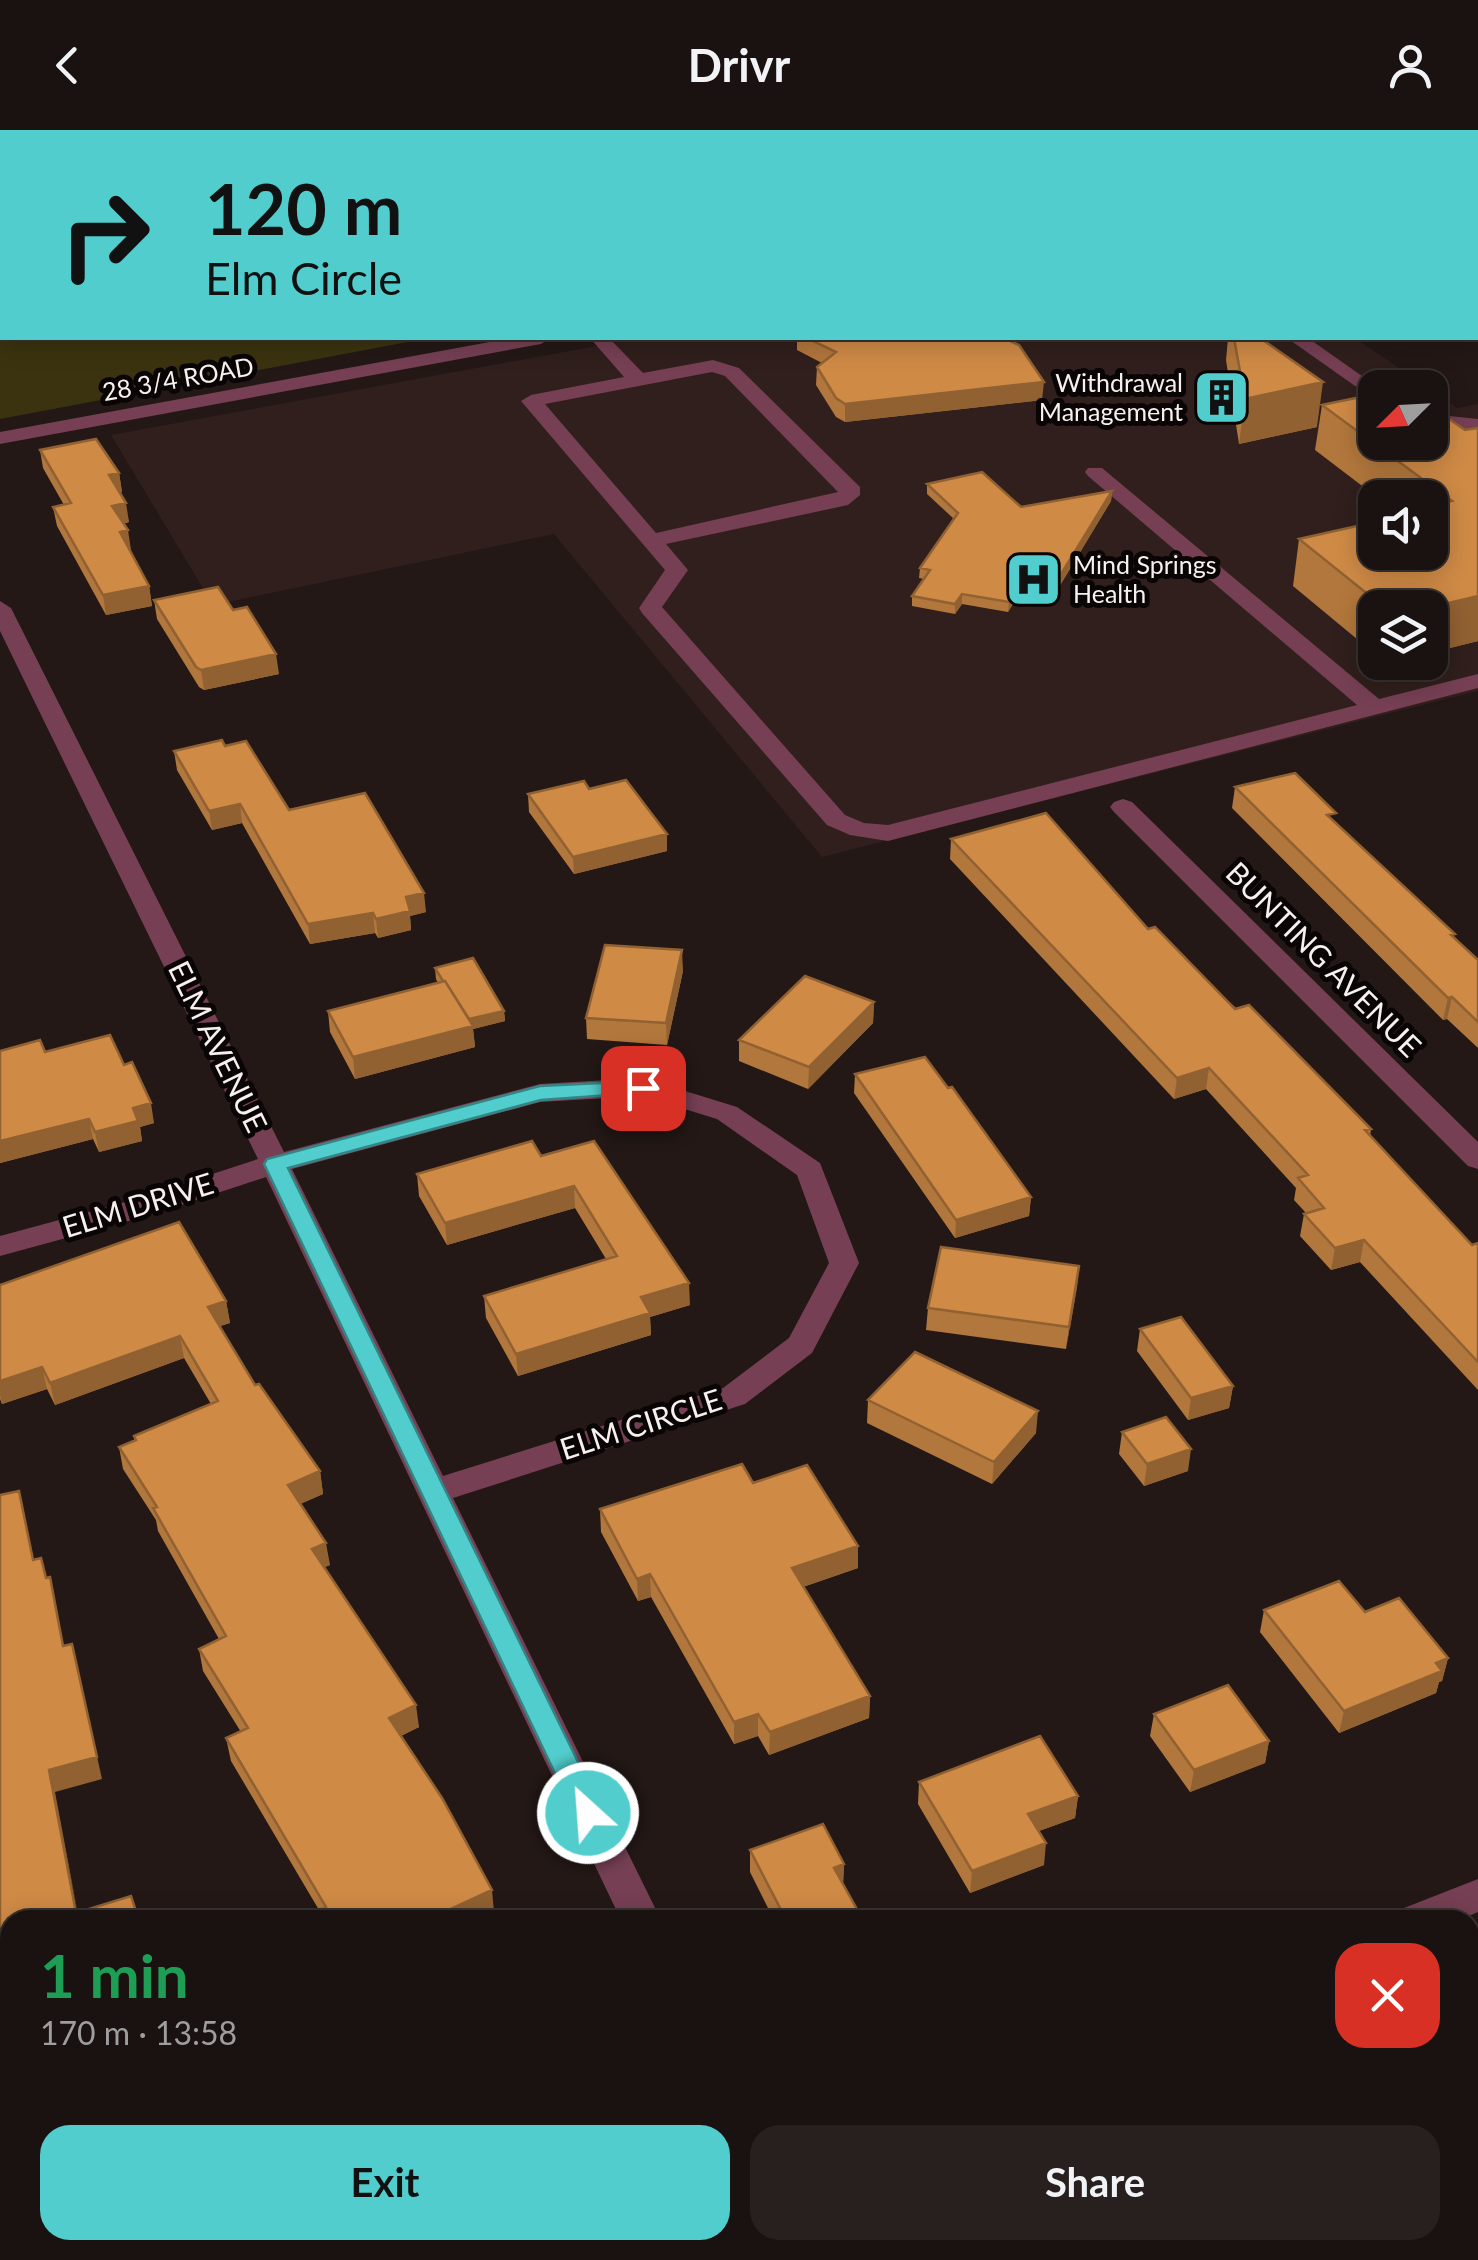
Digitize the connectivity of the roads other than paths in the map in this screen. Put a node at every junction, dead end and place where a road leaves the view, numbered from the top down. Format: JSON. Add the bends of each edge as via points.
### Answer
{"nodes":[{"id":1,"x":531,"y":340,"type":"edge"},
{"id":2,"x":601,"y":340,"type":"edge"},
{"id":3,"x":1299,"y":340,"type":"edge"},
{"id":4,"x":638,"y":380,"type":"junction"},
{"id":5,"x":1358,"y":382,"type":"edge"},
{"id":6,"x":1448,"y":423,"type":"edge"},
{"id":7,"x":1478,"y":425,"type":"edge"},
{"id":8,"x":0,"y":438,"type":"edge"},
{"id":9,"x":1448,"y":438,"type":"edge"},
{"id":10,"x":1455,"y":444,"type":"edge"},
{"id":11,"x":1095,"y":472,"type":"dead end"},
{"id":12,"x":652,"y":540,"type":"junction"},
{"id":13,"x":0,"y":608,"type":"edge"},
{"id":14,"x":1478,"y":680,"type":"edge"},
{"id":15,"x":1374,"y":708,"type":"junction"},
{"id":16,"x":1123,"y":807,"type":"dead end"},
{"id":17,"x":1478,"y":1159,"type":"edge"},
{"id":18,"x":275,"y":1164,"type":"junction"},
{"id":19,"x":0,"y":1246,"type":"edge"},
{"id":20,"x":432,"y":1492,"type":"junction"},
{"id":21,"x":1478,"y":1895,"type":"edge"},
{"id":22,"x":636,"y":1910,"type":"edge"},
{"id":23,"x":1442,"y":1910,"type":"edge"}],
"edges":[{"from":1,"to":8,"type":"street","name":"28 3/4 ROAD"},
{"from":2,"to":4,"type":"street"},
{"from":3,"to":5,"type":"street"},
{"from":4,"to":12,"type":"street","via":[[531,400]]},
{"from":4,"to":12,"type":"street","via":[[713,366],[732,372],[850,487],[840,500]]},
{"from":6,"to":7,"type":"street"},
{"from":9,"to":10,"type":"street"},
{"from":11,"to":15,"type":"street"},
{"from":12,"to":15,"type":"street","via":[[677,570],[650,608],[836,820],[858,830],[888,833]]},
{"from":13,"to":18,"type":"street","name":"ELM AVENUE"},
{"from":14,"to":15,"type":"street"},
{"from":16,"to":17,"type":"street","name":"BUNTING AVENUE"},
{"from":18,"to":19,"type":"street","name":"ELM DRIVE"},
{"from":18,"to":20,"type":"street","name":"ELM AVENUE"},
{"from":18,"to":20,"type":"street","name":"ELM CIRCLE","via":[[540,1093],[643,1088],[727,1113],[810,1170],[844,1263],[801,1345],[734,1396]]},
{"from":20,"to":22,"type":"street","name":"ELM AVENUE"},
{"from":21,"to":23,"type":"street"}]}
